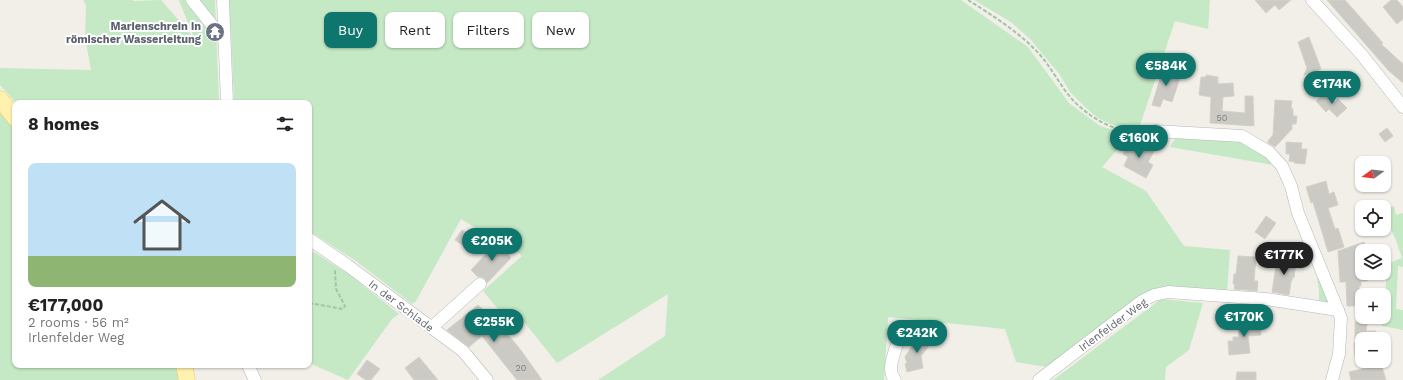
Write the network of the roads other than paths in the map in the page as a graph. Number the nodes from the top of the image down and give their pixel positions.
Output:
1 (192, 0) edge
2 (223, 0) edge
3 (1312, 0) edge
4 (224, 40) junction
5 (227, 100) edge
6 (1, 101) edge
7 (1403, 107) edge
8 (12, 114) edge
9 (1155, 131) road end
10 (312, 241) edge
11 (480, 284) dead end
12 (1338, 310) junction
13 (431, 328) junction
14 (896, 347) dead end
15 (185, 368) edge
16 (249, 368) edge
17 (187, 380) edge
18 (255, 380) edge
19 (487, 380) edge
20 (895, 380) edge
21 (1039, 380) edge
22 (1332, 380) edge

1 - 4 street
2 - 4 street
3 - 7 street
4 - 5 street
6 - 8 main road
9 - 12 street
10 - 13 street, In der Schlade
11 - 13 street
12 - 21 street, Irlenfelder Weg
12 - 22 street
13 - 19 street, In der Schlade
14 - 20 street
15 - 17 main road
16 - 18 street

